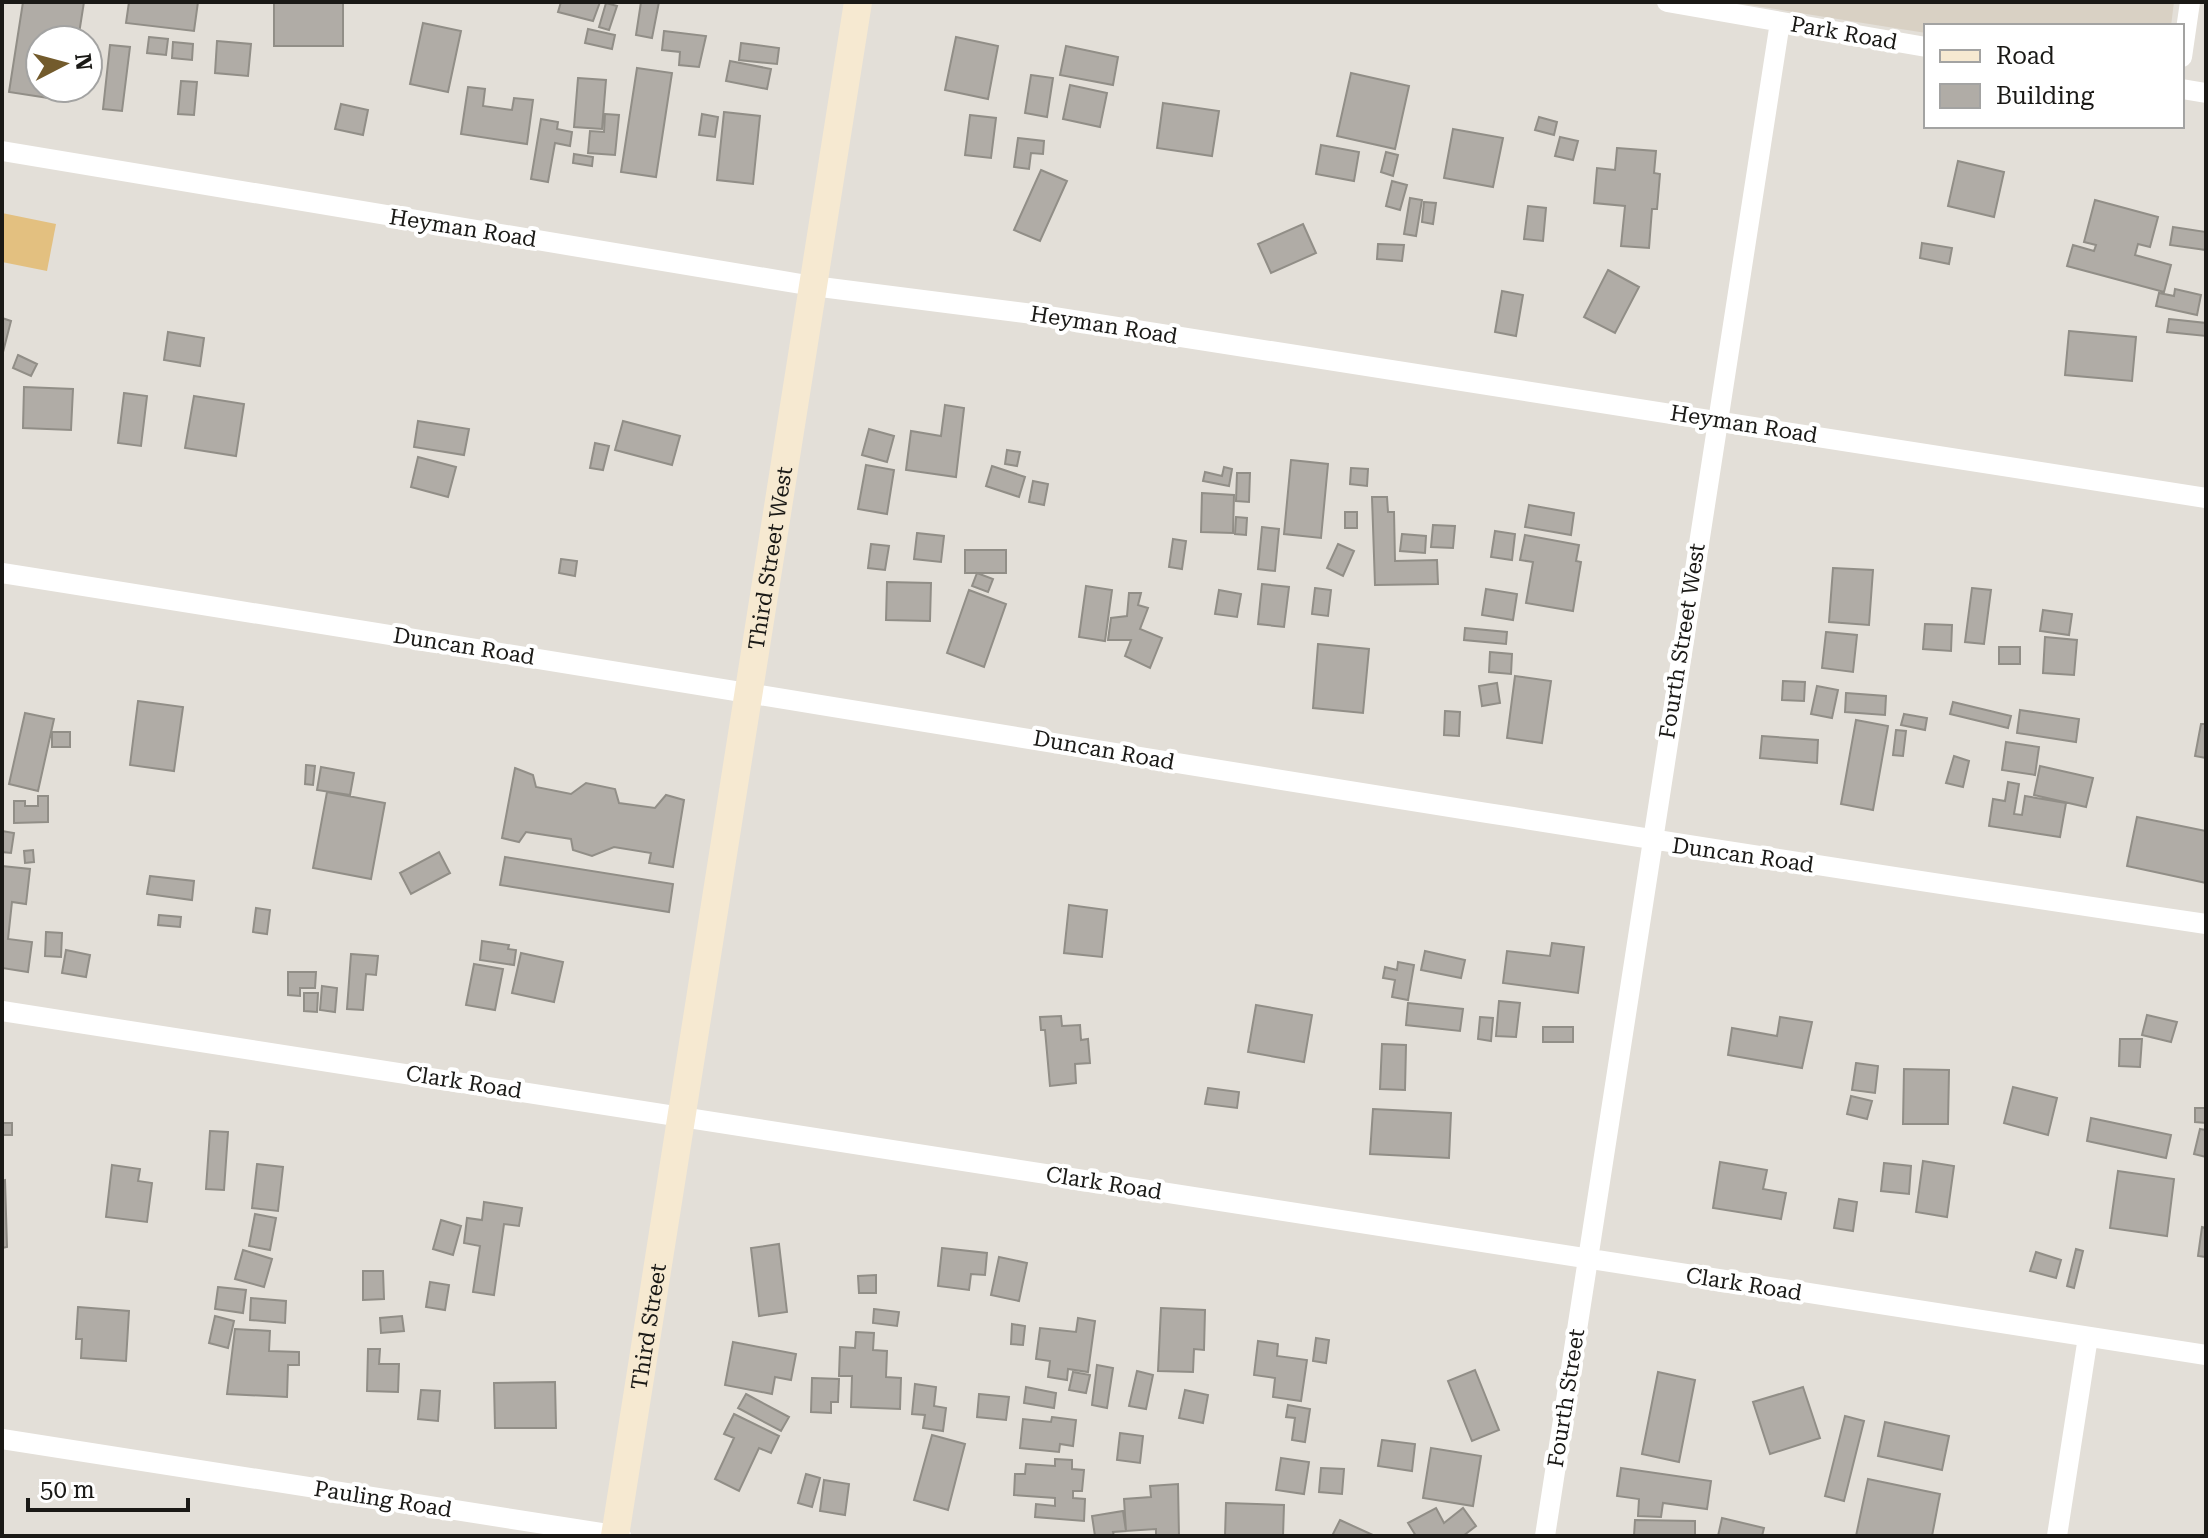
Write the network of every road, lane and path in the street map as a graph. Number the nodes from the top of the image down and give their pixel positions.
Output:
1 (858, 2) edge
2 (1667, 2) edge
3 (2190, 2) edge
4 (1780, 22) junction
5 (2184, 43) edge
6 (1924, 47) edge
7 (2184, 89) edge
8 (2206, 93) edge
9 (2, 151) edge
10 (813, 286) junction
11 (1717, 420) junction
12 (2206, 498) edge
13 (2, 573) edge
14 (746, 690) junction
15 (1651, 842) junction
16 (2206, 924) edge
17 (2, 1011) edge
18 (682, 1115) junction
19 (1586, 1260) junction
20 (2088, 1337) junction
21 (2206, 1355) edge
22 (2, 1439) edge
23 (615, 1536) edge
24 (621, 1536) edge
25 (1545, 1536) edge
26 (2057, 1536) edge

1 - 10 main road, Third Street West
2 - 4 street, Park Road
3 - 5 street
4 - 6 street, Park Road
4 - 11 street, Fourth Street West
7 - 8 street
9 - 10 street, Heyman Road
10 - 11 street, Heyman Road
10 - 14 main road, Third Street West
11 - 12 street, Heyman Road
11 - 15 street, Fourth Street West
13 - 14 street, Duncan Road
14 - 15 street, Duncan Road
14 - 18 main road, Third Street West
15 - 16 street, Duncan Road
15 - 19 street, Fourth Street West
17 - 18 street, Clark Road
18 - 19 street, Clark Road
18 - 23 main road, Third Street
19 - 20 street, Clark Road
19 - 25 street, Fourth Street
20 - 21 street, Clark Road
20 - 26 street
22 - 23 street, Pauling Road
23 - 24 street, Pauling Road

